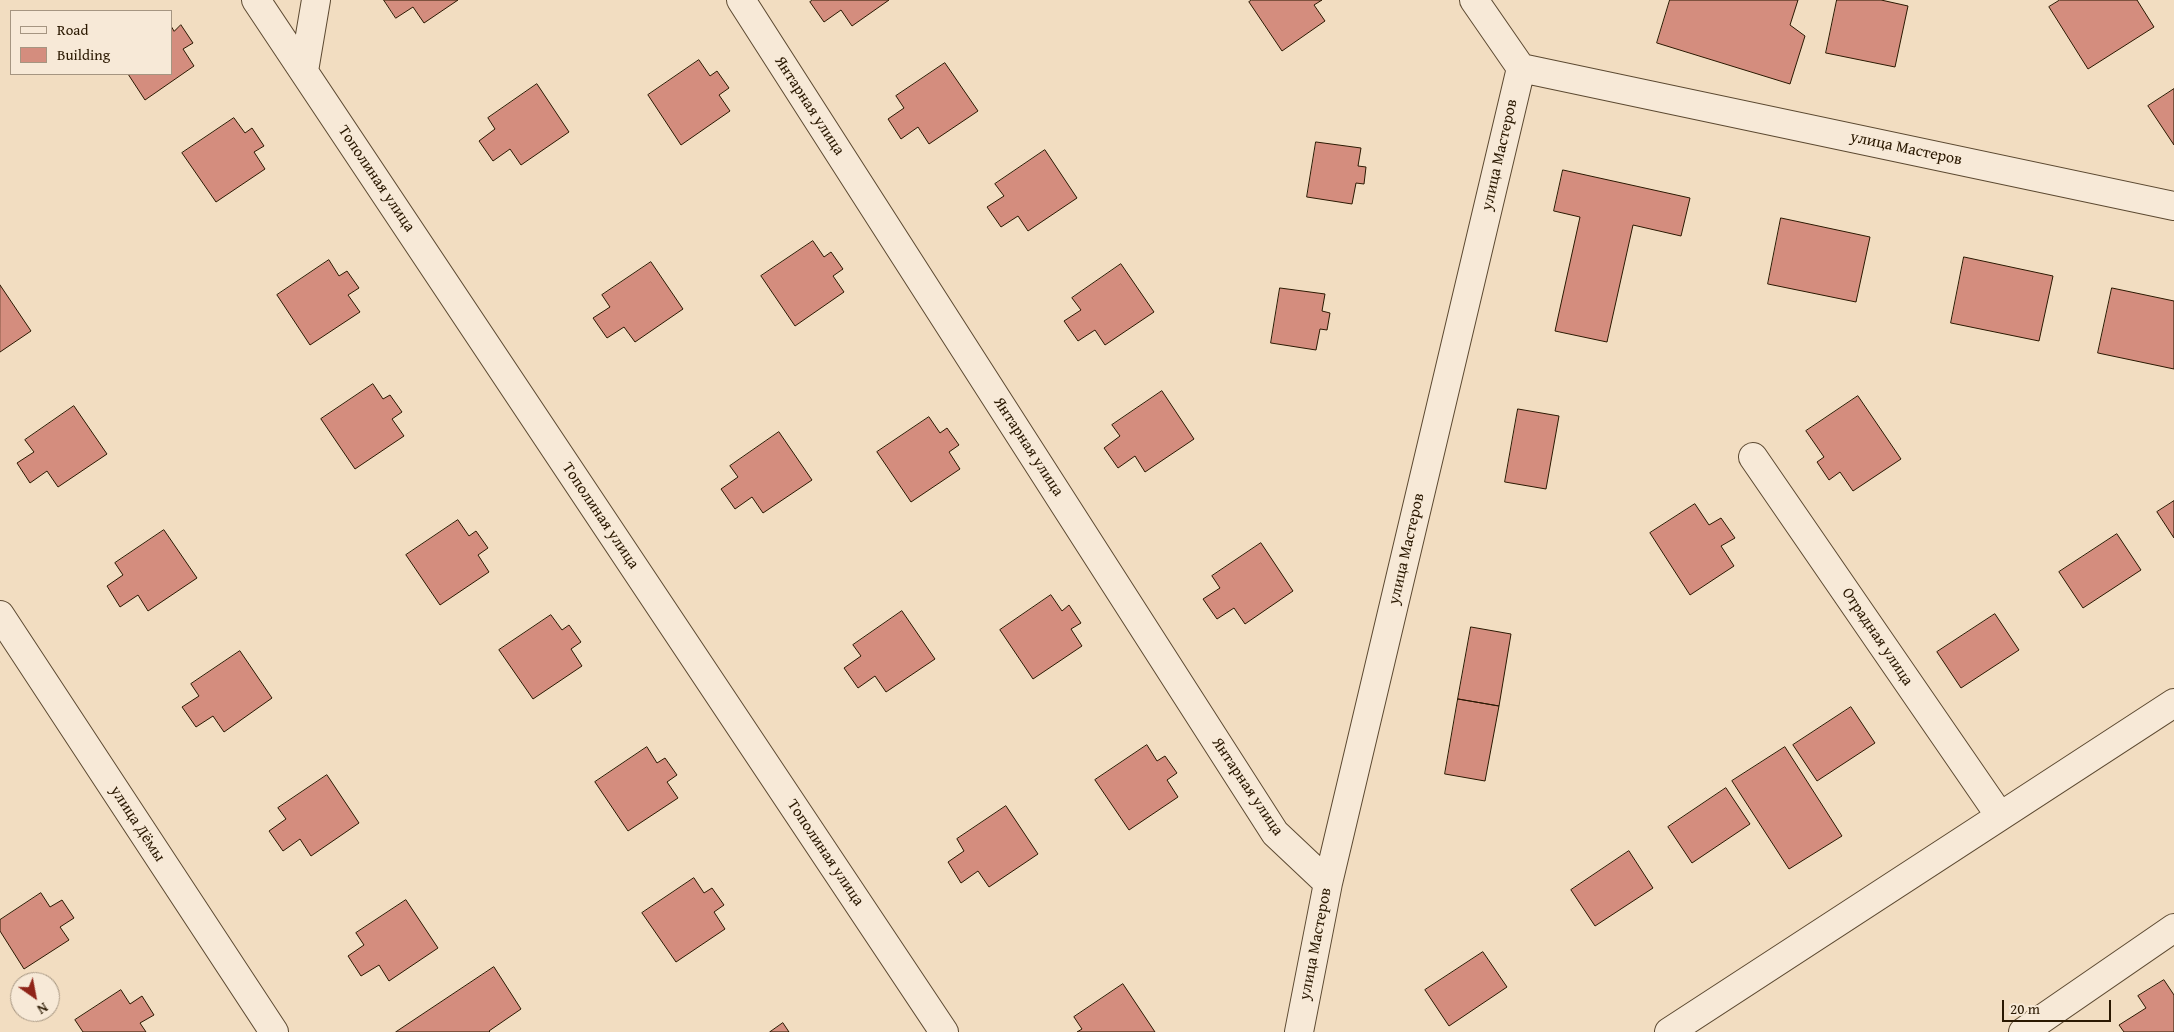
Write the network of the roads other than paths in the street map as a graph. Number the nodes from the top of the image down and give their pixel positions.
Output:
1 (256, 0) edge
2 (316, 0) edge
3 (741, 0) edge
4 (1474, 0) edge
5 (1521, 68) junction
6 (304, 71) junction
7 (2174, 206) edge
8 (1753, 457) dead end
9 (0, 615) edge
10 (2174, 703) edge
11 (2000, 816) junction
12 (1328, 883) junction
13 (2174, 928) edge
14 (274, 1032) edge
15 (944, 1032) edge
16 (1299, 1032) edge
17 (1669, 1032) edge
18 (2023, 1032) edge

1 - 6 street, Тополиная улица
2 - 6 street
3 - 12 street, Янтарная улица
4 - 5 street
5 - 7 street, улица Мастеров
5 - 12 street, улица Мастеров
6 - 15 street, Тополиная улица
8 - 11 street, Отрадная улица
9 - 14 street, улица Дёмы
10 - 11 street
11 - 17 street
12 - 16 street, улица Мастеров
13 - 18 street

